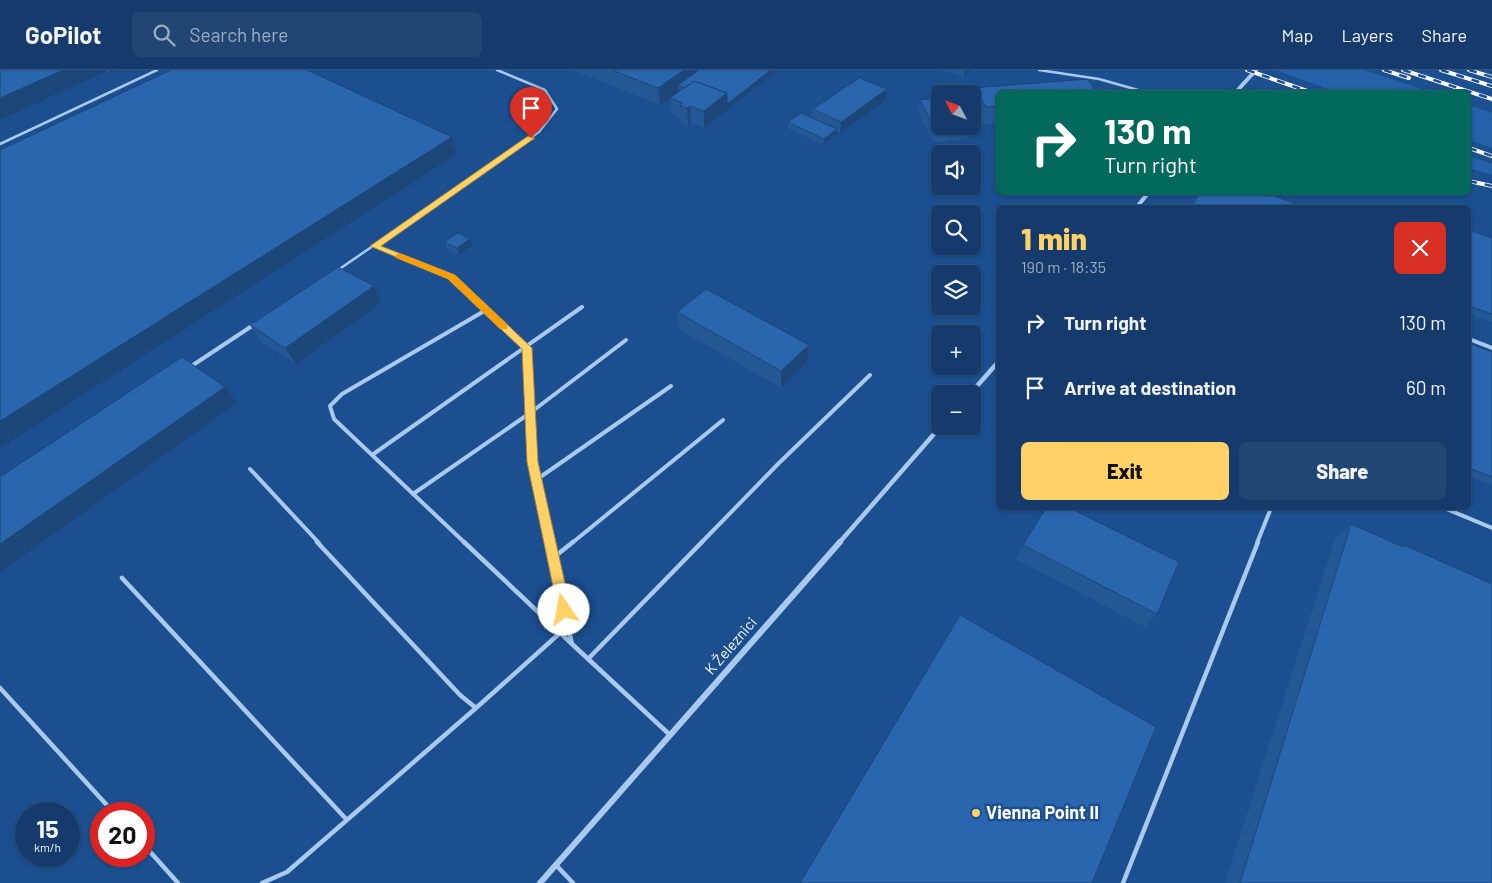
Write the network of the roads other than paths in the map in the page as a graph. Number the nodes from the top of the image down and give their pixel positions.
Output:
1 (158, 70) edge
2 (497, 70) edge
3 (1039, 70) edge
4 (1256, 70) edge
5 (1138, 90) edge
6 (1238, 90) edge
7 (0, 144) edge
8 (1147, 195) edge
9 (1138, 205) edge
10 (374, 246) junction
11 (332, 274) edge
12 (582, 307) dead end
13 (486, 310) junction
14 (258, 323) edge
15 (626, 340) dead end
16 (1471, 340) edge
17 (527, 348) junction
18 (1492, 348) edge
19 (996, 364) edge
20 (183, 372) edge
21 (870, 375) dead end
22 (978, 385) edge
23 (671, 386) dead end
24 (530, 413) junction
25 (723, 420) dead end
26 (933, 435) edge
27 (372, 455) junction
28 (250, 469) dead end
29 (536, 480) junction
30 (413, 494) junction
31 (1270, 510) edge
32 (1449, 510) edge
33 (1492, 528) edge
34 (553, 558) junction
35 (122, 578) dead end
36 (560, 633) junction
37 (572, 644) junction
38 (588, 659) junction
39 (0, 688) edge
40 (476, 708) junction
41 (670, 735) junction
42 (104, 802) edge
43 (347, 820) junction
44 (155, 857) edge
45 (556, 865) junction
46 (178, 883) edge
47 (262, 883) edge
48 (540, 883) edge
49 (573, 883) edge
50 (1123, 883) edge

1 - 7 lane
2 - 10 lane
3 - 5 lane
4 - 6 street
8 - 9 street
10 - 11 lane
10 - 13 lane
12 - 17 lane
13 - 17 lane
13 - 27 lane
14 - 20 lane
15 - 24 lane
16 - 18 lane
17 - 24 lane
17 - 27 lane
19 - 22 street
21 - 38 lane
23 - 29 lane
24 - 29 lane
24 - 30 lane
25 - 34 lane
26 - 41 street, K Železnici
27 - 30 lane
28 - 40 lane
29 - 34 lane
30 - 36 lane
31 - 50 lane
32 - 33 lane
34 - 37 lane
35 - 43 lane
36 - 37 lane
36 - 40 lane
37 - 38 lane
38 - 41 lane
39 - 42 lane
40 - 43 lane
41 - 45 street, K Železnici
43 - 47 lane
44 - 46 lane
45 - 48 street, K Železnici
45 - 49 lane

